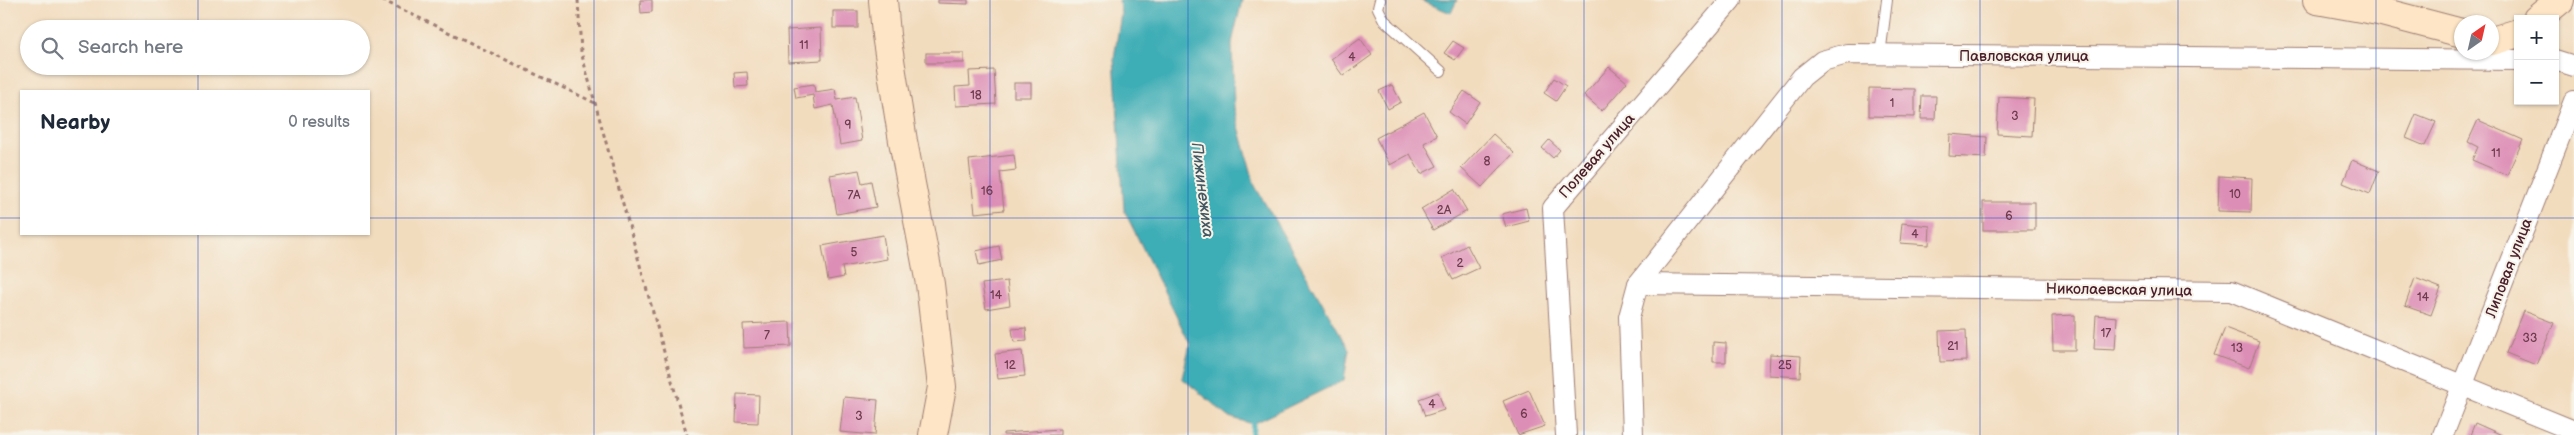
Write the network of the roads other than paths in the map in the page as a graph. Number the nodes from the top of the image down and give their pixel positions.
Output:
1 (883, 0) edge
2 (1380, 0) edge
3 (1730, 0) edge
4 (1887, 0) edge
5 (2316, 0) edge
6 (2560, 0) edge
7 (2543, 15) edge
8 (2454, 31) edge
9 (1880, 55) junction
10 (2514, 60) edge
11 (2559, 61) edge
12 (2574, 66) edge
13 (1441, 71) dead end
14 (2574, 101) edge
15 (1638, 284) junction
16 (2464, 385) junction
17 (2574, 431) edge
18 (933, 435) edge
19 (1566, 435) edge
20 (1633, 435) edge
21 (2443, 435) edge

1 - 18 street
2 - 13 lane
3 - 19 street, Полевая улица
4 - 9 lane
5 - 8 street
6 - 7 street
9 - 10 street, Павловская улица
9 - 15 street, Павловская улица
11 - 12 street
14 - 16 street, Липовая улица
15 - 16 street, Николаевская улица
15 - 20 street
16 - 17 street, Николаевская улица
16 - 21 street, Липовая улица

